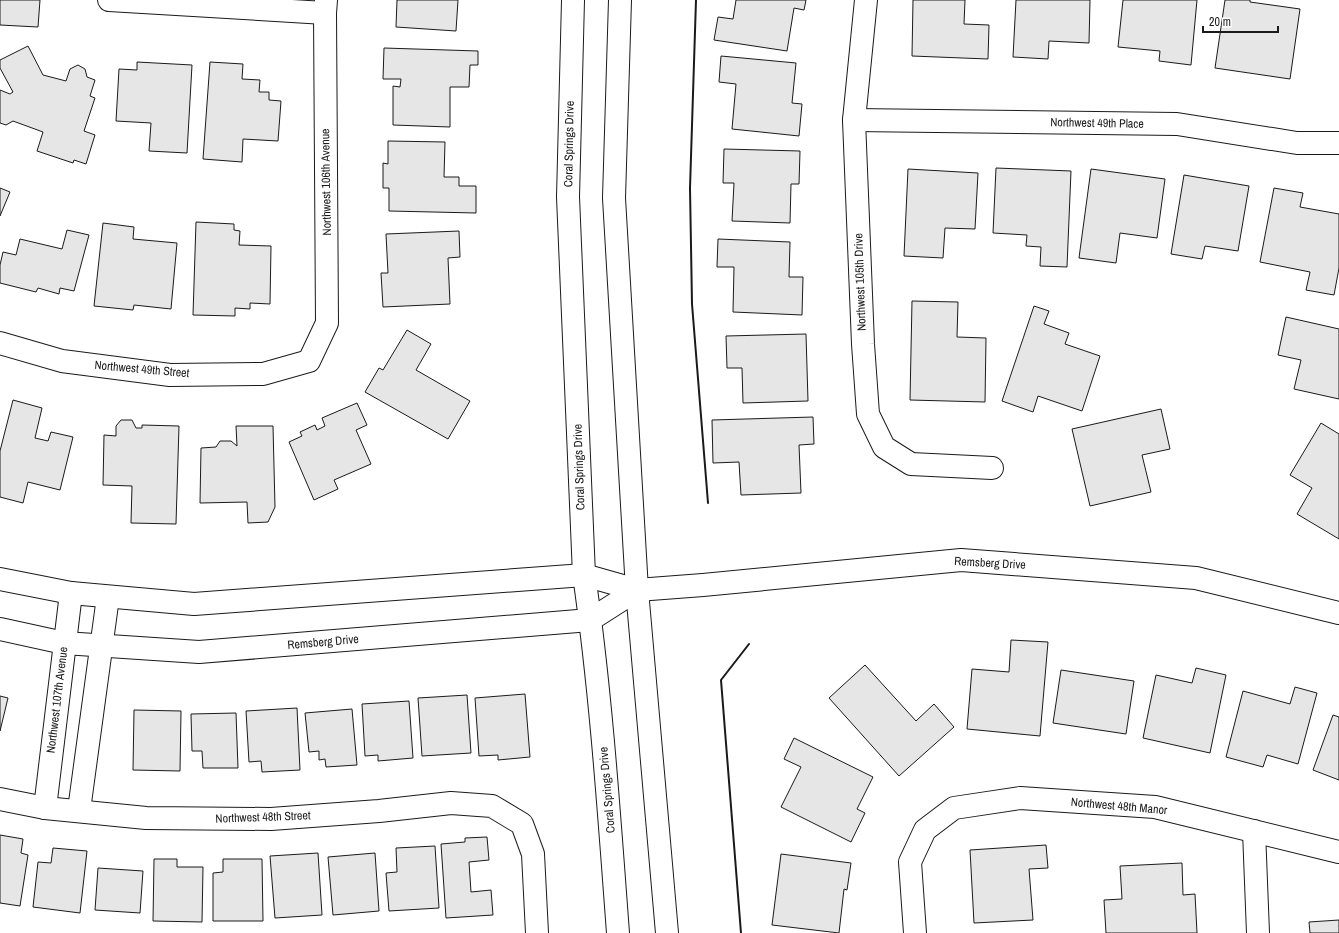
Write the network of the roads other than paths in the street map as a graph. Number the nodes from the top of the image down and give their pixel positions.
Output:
1 (109, 0) edge
2 (573, 0) edge
3 (620, 0) edge
4 (866, 0) edge
5 (325, 7) edge
6 (854, 120) junction
7 (1339, 143) edge
8 (0, 343) edge
9 (309, 361) joint
10 (992, 468) dead end
11 (584, 575) junction
12 (0, 579) edge
13 (637, 590) junction
14 (70, 593) junction
15 (108, 597) junction
16 (1339, 613) edge
17 (590, 620) junction
18 (0, 629) edge
19 (64, 643) junction
20 (101, 647) junction
21 (0, 799) edge
22 (44, 808) junction
23 (79, 810) junction
24 (1254, 830) junction
25 (1339, 852) edge
26 (537, 933) edge
27 (618, 933) edge
28 (667, 933) edge
29 (915, 933) edge
30 (1258, 933) edge

1 - 5 street
2 - 11 street, Coral Springs Drive
3 - 13 street
4 - 6 street, Northwest 105th Drive
5 - 9 street, Northwest 106th Avenue
6 - 7 street, Northwest 49th Place
6 - 10 street, Northwest 105th Drive
8 - 9 street, Northwest 49th Street
11 - 13 street, Remsberg Drive
11 - 15 street, Remsberg Drive
11 - 17 street, Coral Springs Drive
12 - 14 street, Remsberg Drive
13 - 16 street, Remsberg Drive
13 - 17 street, Remsberg Drive
13 - 28 street
14 - 15 street, Remsberg Drive
14 - 19 street, Northwest 107th Avenue
15 - 20 street
17 - 20 street, Remsberg Drive
17 - 27 street, Coral Springs Drive
18 - 19 street, Remsberg Drive
19 - 20 street, Remsberg Drive
19 - 22 street, Northwest 107th Avenue
20 - 23 street
21 - 22 street, Northwest 48th Street
22 - 23 street, Northwest 48th Street
23 - 26 street, Northwest 48th Street
24 - 25 street, Northwest 48th Manor
24 - 29 street, Northwest 48th Manor
24 - 30 street

